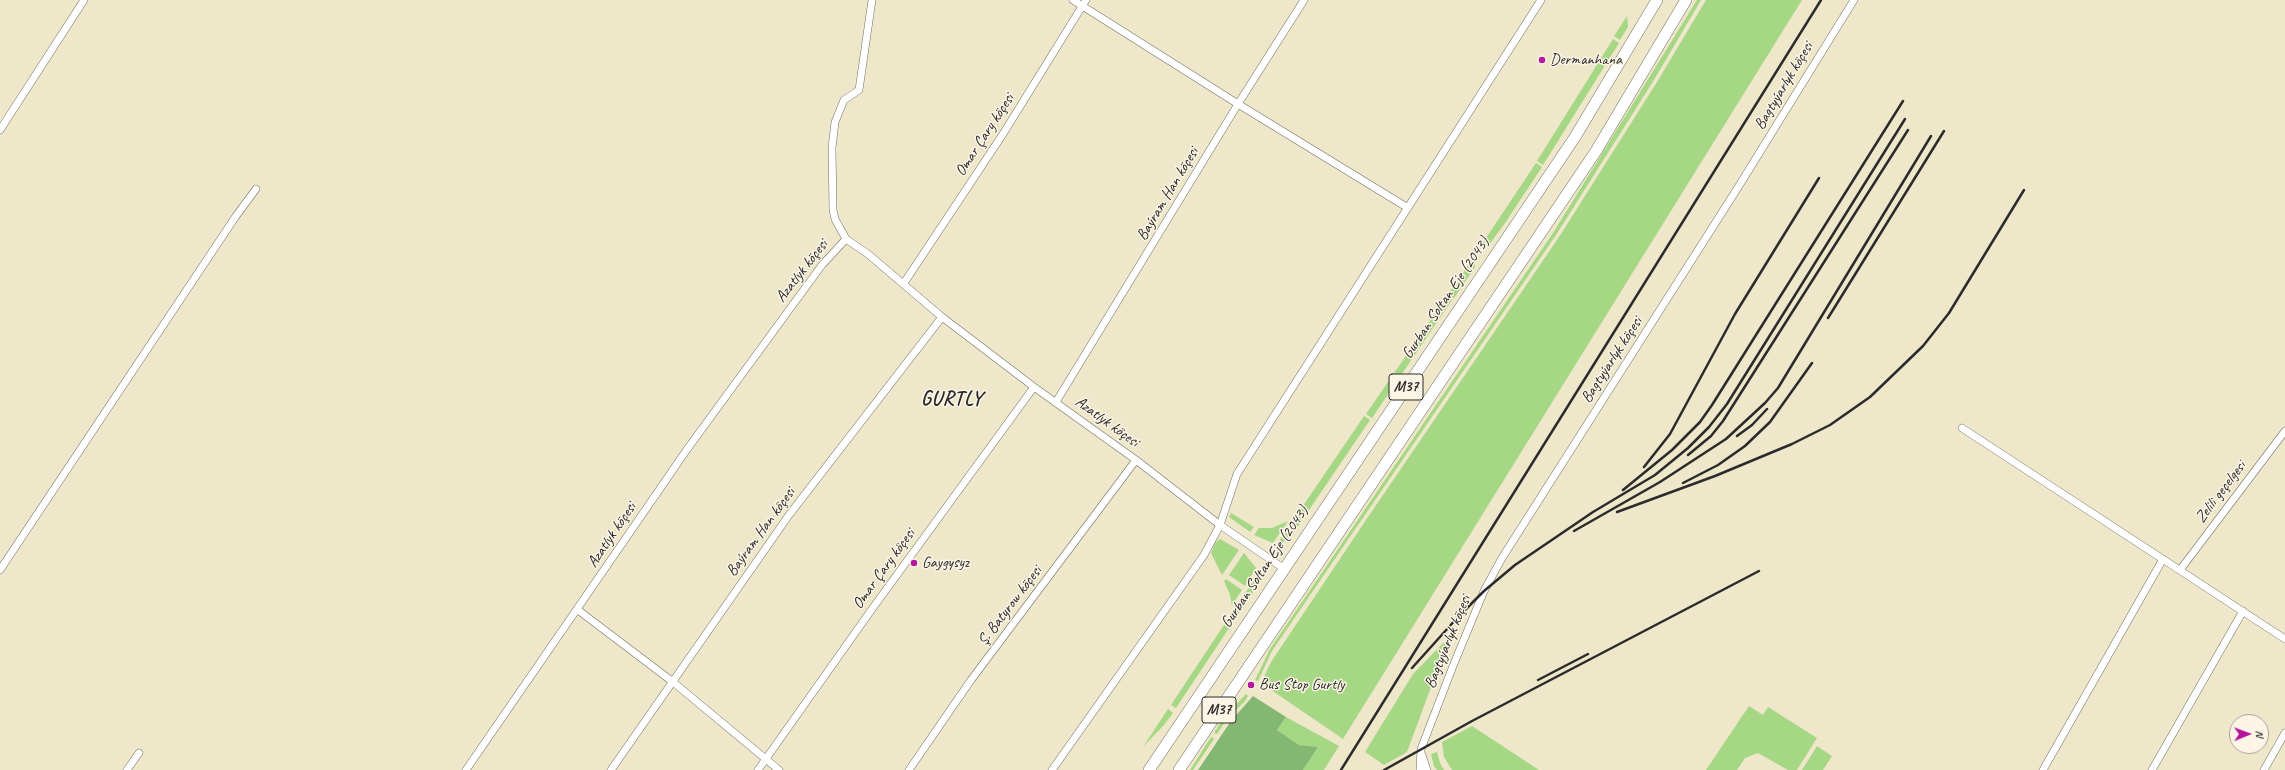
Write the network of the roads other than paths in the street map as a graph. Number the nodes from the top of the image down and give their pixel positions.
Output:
1 (84, 0) edge
2 (872, 0) edge
3 (1073, 0) edge
4 (1304, 0) edge
5 (1541, 0) edge
6 (1657, 0) edge
7 (1686, 0) edge
8 (1854, 0) edge
9 (1084, 3) edge
10 (1238, 104) junction
11 (0, 130) edge
12 (256, 189) dead end
13 (1408, 208) junction
14 (846, 239) junction
15 (904, 283) junction
16 (942, 317) junction
17 (1034, 387) junction
18 (1056, 402) junction
19 (1962, 428) dead end
20 (2285, 430) edge
21 (1136, 460) junction
22 (1220, 525) junction
23 (2162, 559) junction
24 (1283, 568) junction
25 (0, 570) edge
26 (2180, 570) junction
27 (578, 610) junction
28 (2243, 611) junction
29 (2285, 639) edge
30 (673, 682) junction
31 (2285, 733) edge
32 (1421, 749) junction
33 (138, 752) dead end
34 (766, 760) junction
35 (127, 770) edge
36 (466, 770) edge
37 (611, 770) edge
38 (758, 770) edge
39 (779, 770) edge
40 (908, 770) edge
41 (1052, 770) edge
42 (1149, 770) edge
43 (1179, 770) edge
44 (1420, 770) edge
45 (1427, 770) edge
46 (2043, 770) edge
47 (2152, 770) edge
48 (2264, 770) edge

1 - 11 street
2 - 14 street
3 - 9 street
4 - 10 street, Baýram Han köçesi
5 - 13 street
6 - 24 highway, Gurban Soltan Eje (2043) / M37
7 - 43 highway, M37
8 - 32 street, Bagtyýarlyk köçesi
9 - 10 street
9 - 15 street, Omar Çary köçesi
10 - 13 street
10 - 18 street, Baýram Han köçesi
12 - 25 street
13 - 22 street
14 - 15 street, Azatlyk köçesi
14 - 27 street, Azatlyk köçesi
15 - 16 street, Azatlyk köçesi
16 - 17 street, Azatlyk köçesi
16 - 30 street, Baýram Han köçesi
17 - 18 street, Azatlyk köçesi
17 - 34 street, Omar Çary köçesi
18 - 21 street, Azatlyk köçesi
19 - 23 street
20 - 26 street, Zelili geçelgesi
21 - 22 street, Azatlyk köçesi
21 - 40 street, Ş. Batyrow köçesi
22 - 24 street, Azatlyk köçesi
22 - 41 street
23 - 26 street
23 - 46 street
24 - 42 highway, Gurban Soltan Eje (2043) / M37
26 - 28 street
27 - 30 street
27 - 36 street, Azatlyk köçesi
28 - 29 street
28 - 47 street
30 - 34 street
30 - 37 street, Baýram Han köçesi
31 - 48 street
32 - 44 street, Bagtyýarlyk köçesi
32 - 45 street
33 - 35 street
34 - 38 street, Omar Çary köçesi
34 - 39 street

